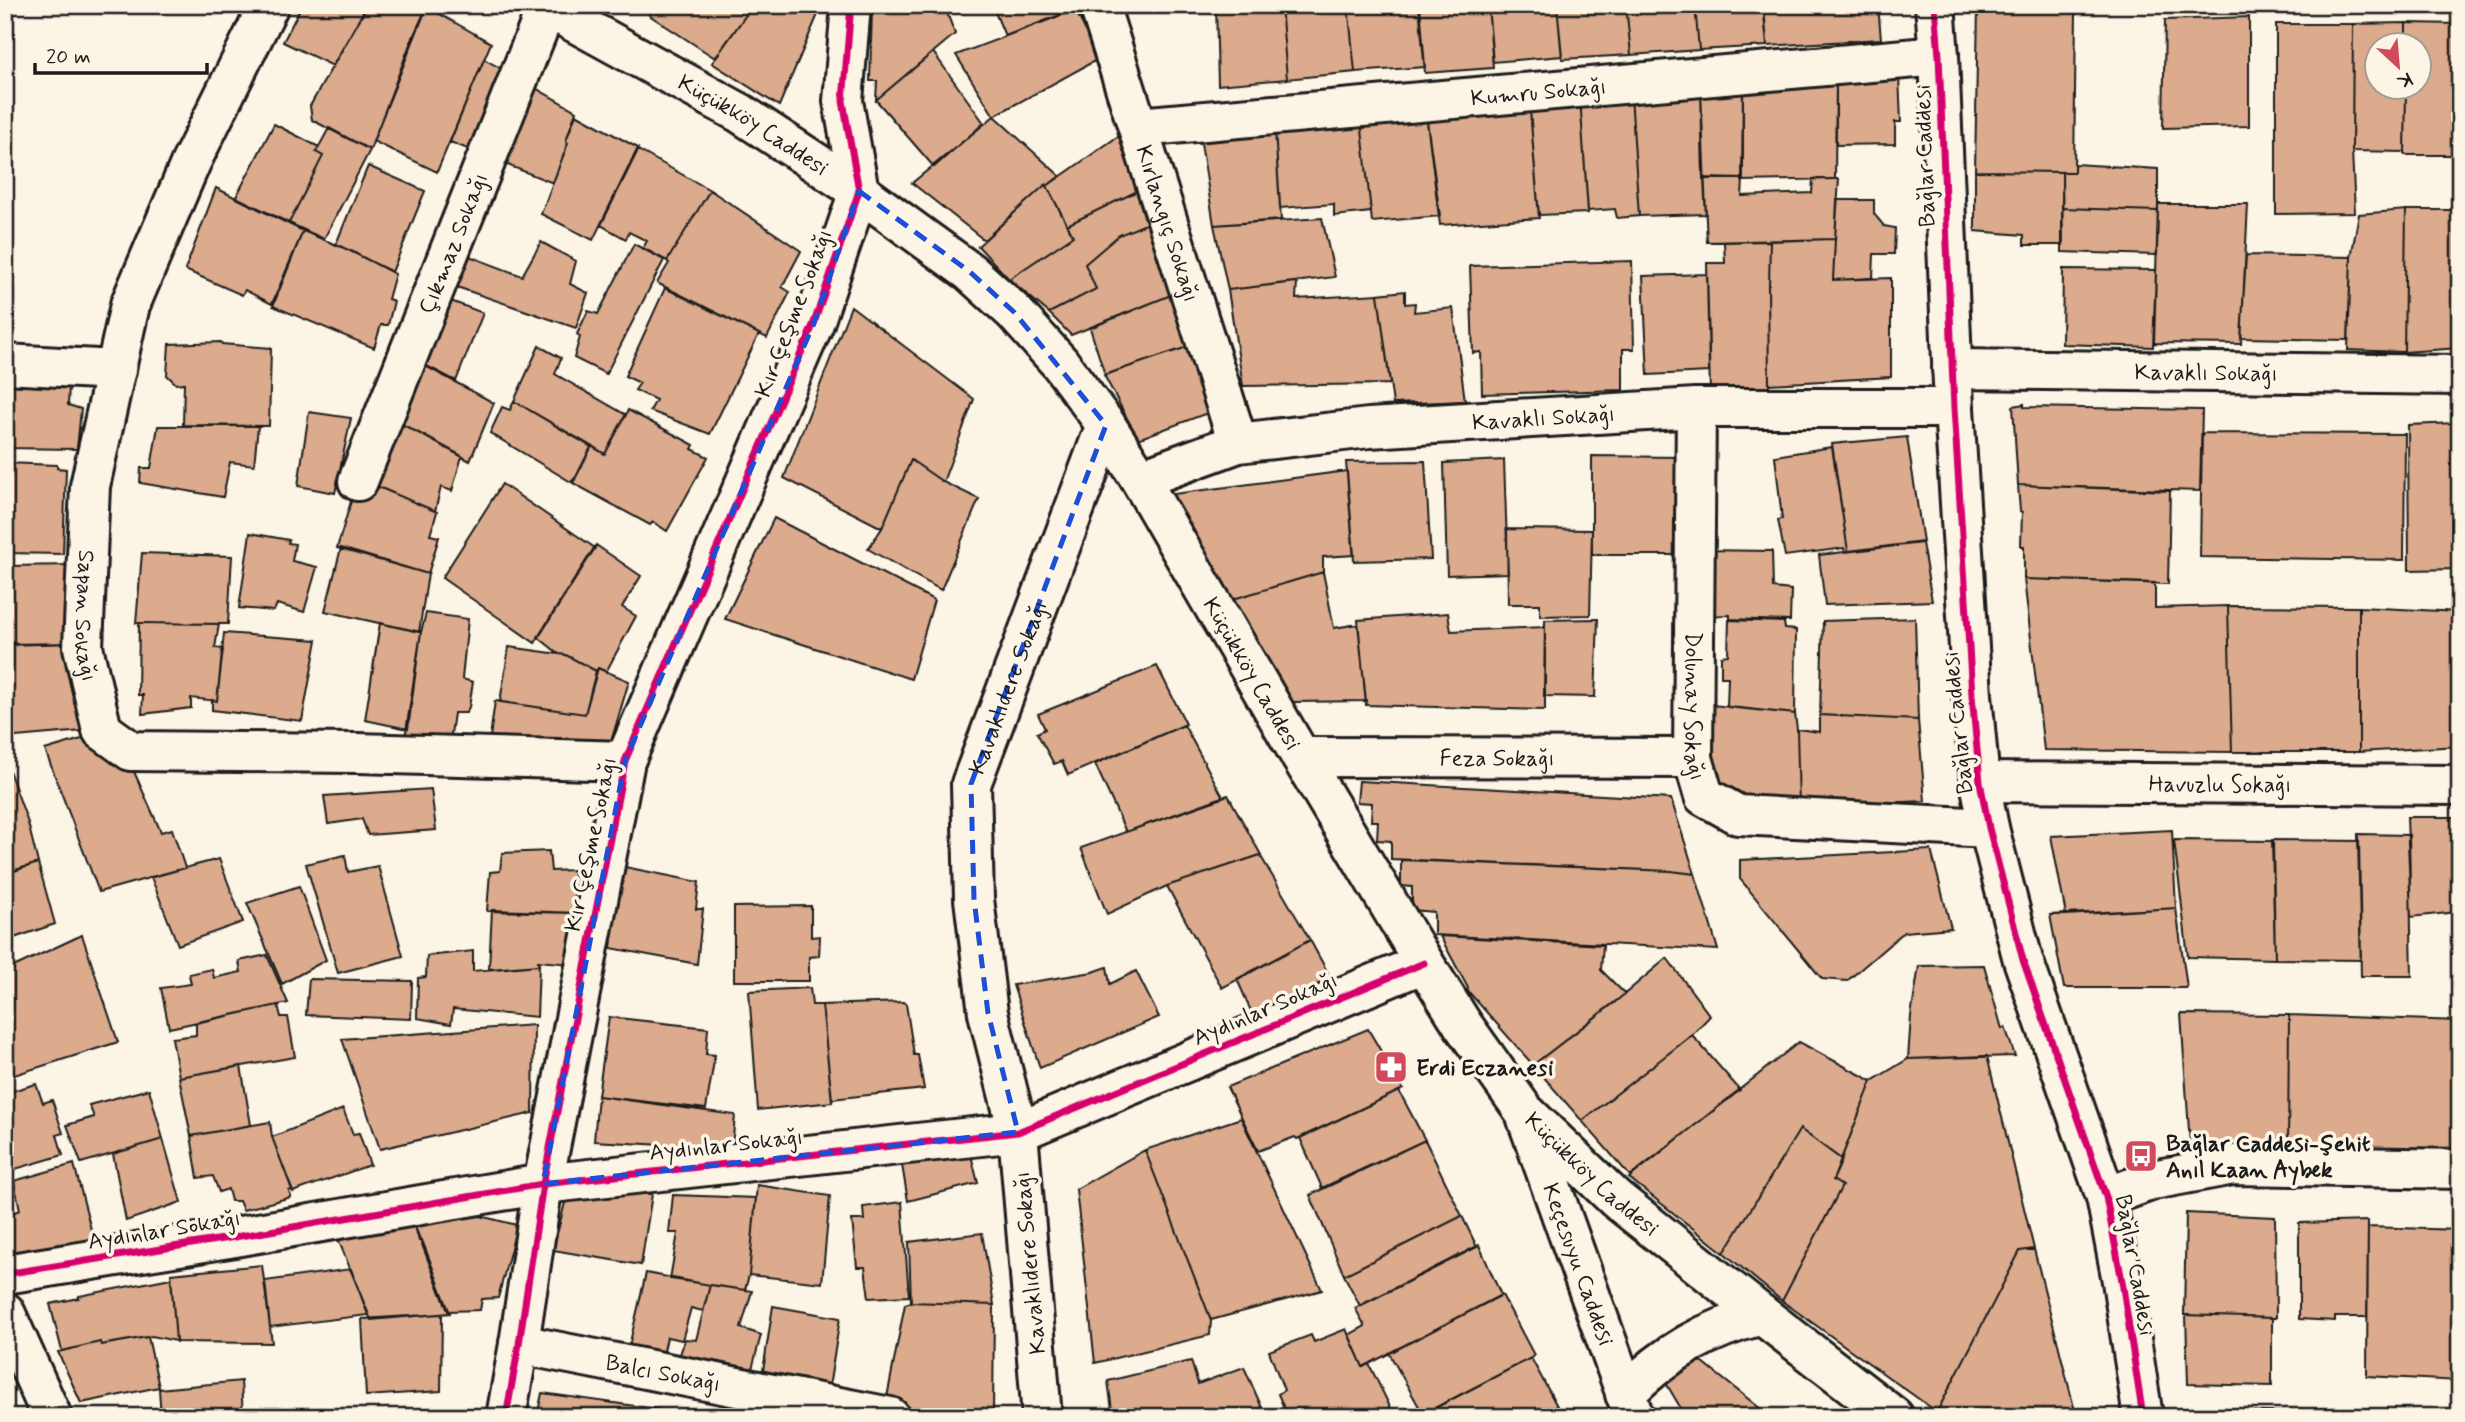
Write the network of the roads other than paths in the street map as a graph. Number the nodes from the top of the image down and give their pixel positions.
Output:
1 (270, 5) edge
2 (851, 5) edge
3 (1098, 5) edge
4 (1935, 5) edge
5 (545, 6) edge
6 (1939, 56) junction
7 (1138, 127) junction
8 (859, 191) junction
9 (5, 364) edge
10 (1952, 369) junction
11 (116, 370) junction
12 (2460, 375) edge
13 (1696, 408) junction
14 (1954, 408) junction
15 (1106, 425) junction
16 (1238, 443) junction
17 (1140, 479) junction
18 (358, 481) dead end
19 (1301, 757) junction
20 (1693, 758) junction
21 (625, 761) junction
22 (1980, 782) junction
23 (2460, 785) edge
24 (1989, 828) junction
25 (1424, 963) junction
26 (1524, 1111) junction
27 (1018, 1132) junction
28 (2460, 1169) edge
29 (543, 1184) junction
30 (2106, 1197) junction
31 (5, 1274) edge
32 (5, 1312) edge
33 (1762, 1315) junction
34 (519, 1344) junction
35 (1630, 1406) edge
36 (2136, 1410) edge
37 (52, 1417) edge
38 (506, 1417) edge
39 (890, 1417) edge
40 (1042, 1417) edge
41 (1895, 1417) edge

1 - 11 street, Sapan Sokağı
2 - 8 street
3 - 7 street, Kırlangıç Sokağı
4 - 6 street, Bağlar Caddesi
5 - 8 street, Küçükköy Caddesi
5 - 18 street, Çıkmaz Sokağı
6 - 7 street, Kumru Sokağı
6 - 10 street, Bağlar Caddesi
7 - 16 street, Kırlangıç Sokağı
8 - 15 street, Küçükköy Caddesi
8 - 21 street, Kır Çeşme Sokağı
9 - 11 street
10 - 12 street, Kavaklı Sokağı
10 - 14 street, Bağlar Caddesi
11 - 21 street, Sapan Sokağı
13 - 14 street, Kavaklı Sokağı
13 - 16 street, Kavaklı Sokağı
13 - 20 street, Dolunay Sokağı
14 - 22 street, Bağlar Caddesi
15 - 17 street, Küçükköy Caddesi
15 - 27 street, Kavaklıdere Sokağı
16 - 17 street, Kavaklı Sokağı
17 - 19 street, Küçükköy Caddesi
19 - 20 street, Feza Sokağı
19 - 25 street, Küçükköy Caddesi
20 - 24 street, Dolunay Sokağı
21 - 29 street, Kır Çeşme Sokağı
22 - 23 street, Havuzlu Sokağı
22 - 24 street, Bağlar Caddesi
24 - 30 street, Bağlar Caddesi
25 - 26 street, Küçükköy Caddesi
25 - 27 street, Aydınlar Sokağı
26 - 33 street, Küçükköy Caddesi
26 - 35 street, Keçesuyu Caddesi
27 - 29 street, Aydınlar Sokağı
27 - 40 street, Kavaklıdere Sokağı
28 - 30 street
29 - 31 street, Aydınlar Sokağı
29 - 34 street, Kır Çeşme Sokağı
30 - 36 street, Bağlar Caddesi
32 - 37 street
33 - 35 street
33 - 41 street, Küçükköy Caddesi
34 - 38 street, Kır Çeşme Sokağı
34 - 39 street, Balcı Sokağı

